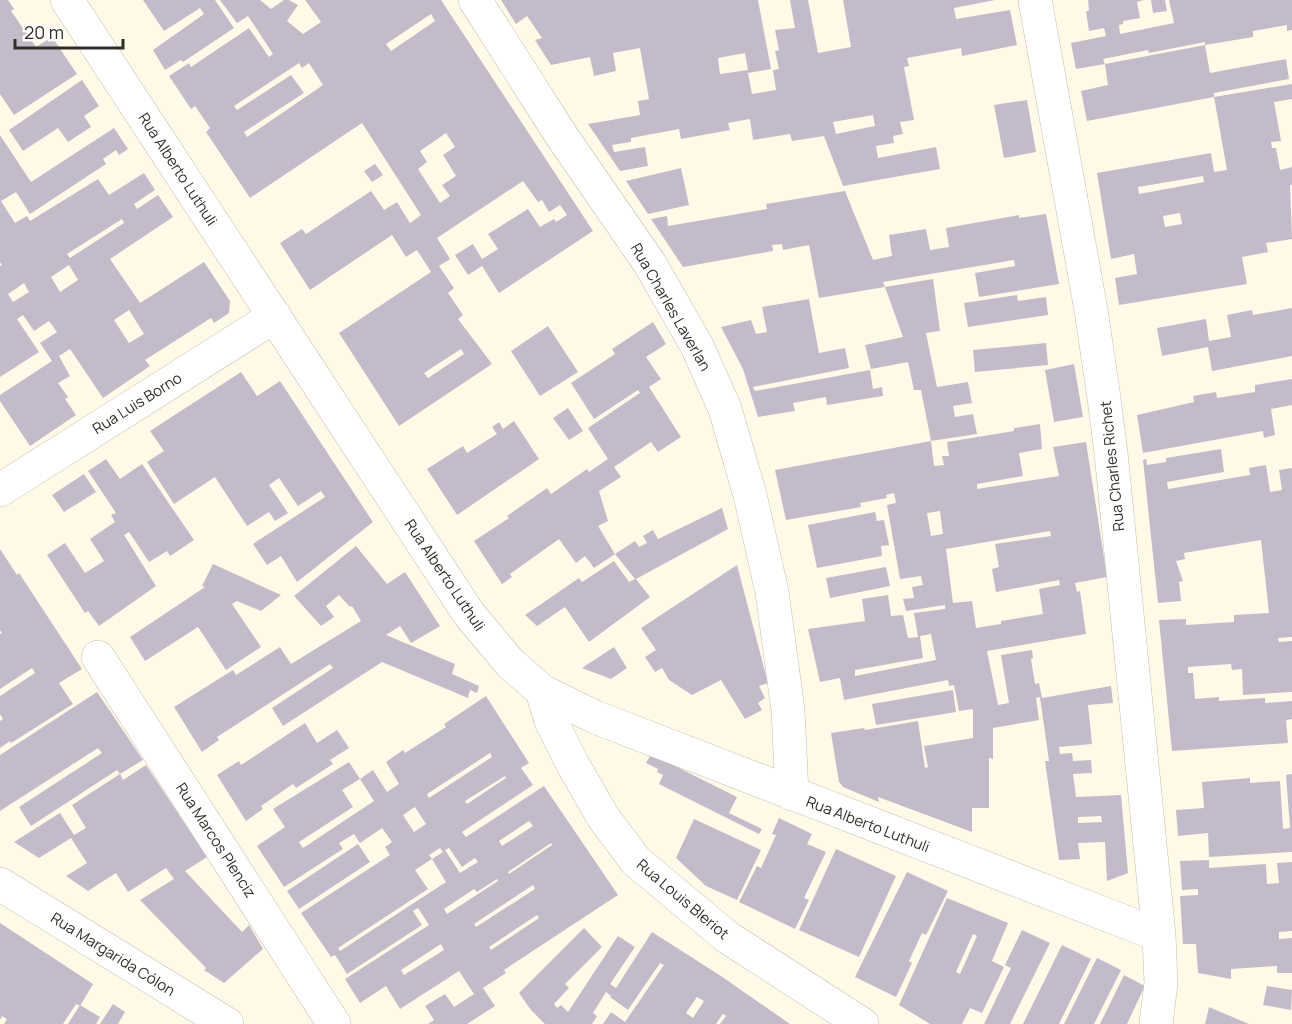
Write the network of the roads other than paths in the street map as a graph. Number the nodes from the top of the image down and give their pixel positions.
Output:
1 (67, 0) edge
2 (474, 0) edge
3 (1035, 0) edge
4 (275, 316) junction
5 (0, 490) edge
6 (98, 657) dead end
7 (542, 691) junction
8 (792, 794) junction
9 (0, 884) edge
10 (1159, 935) junction
11 (227, 1024) edge
12 (334, 1024) edge
13 (862, 1024) edge
14 (1156, 1024) edge

1 - 4 street, Rua Alberto Luthuli
2 - 8 street, Rua Charles Laverlan
3 - 10 street, Rua Charles Richet
4 - 5 street, Rua Luis Borno
4 - 7 street, Rua Alberto Luthuli
6 - 12 street, Rua Marcos Plenciz
7 - 8 street, Rua Alberto Luthuli
7 - 13 street, Rua Louis Bleriot
8 - 10 street, Rua Alberto Luthuli
9 - 11 street, Rua Margarida Cólon
10 - 14 street

